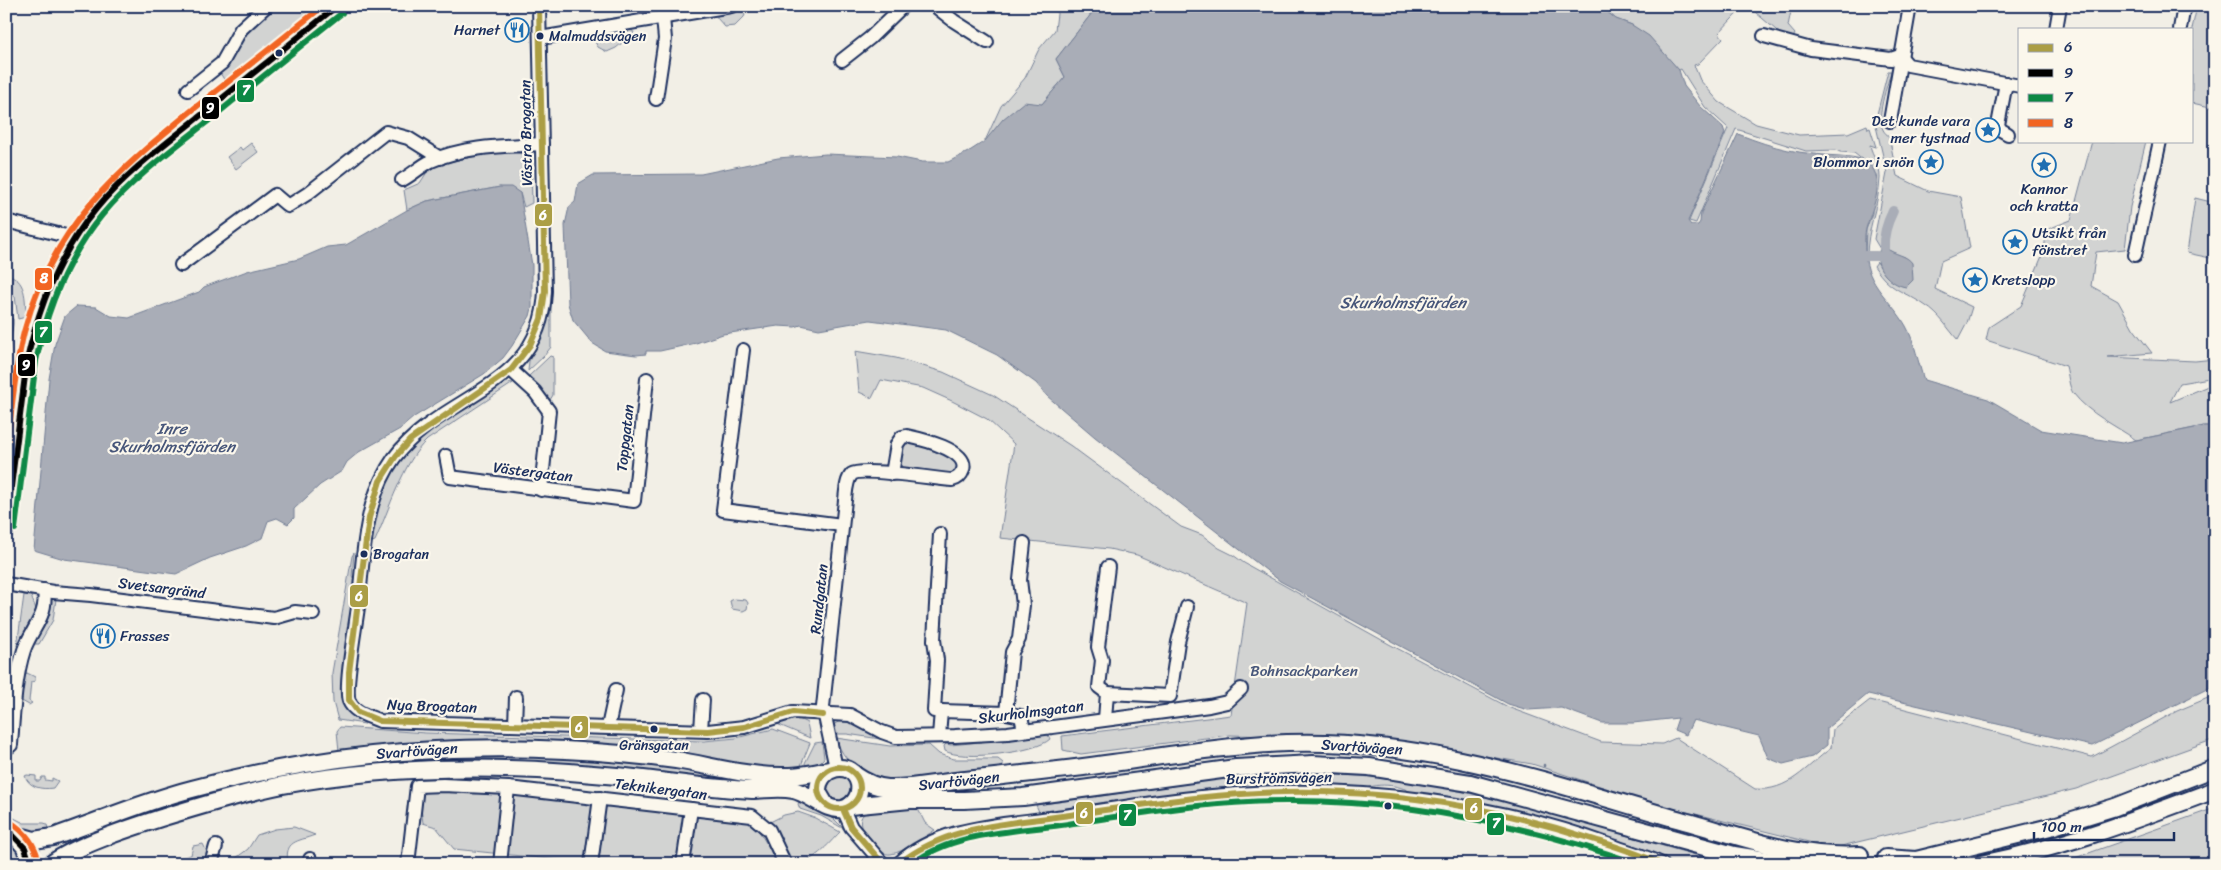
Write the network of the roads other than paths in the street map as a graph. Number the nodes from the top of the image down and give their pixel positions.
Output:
1 (266, 6) edge
2 (337, 6) edge
3 (539, 6) edge
4 (731, 6) edge
5 (903, 6) edge
6 (935, 6) edge
7 (1910, 6) edge
8 (2060, 6) edge
9 (2184, 6) edge
10 (663, 18) junction
11 (2056, 28) edge
12 (2180, 28) edge
13 (1764, 36) dead end
14 (540, 38) junction
15 (987, 42) dead end
16 (1900, 56) junction
17 (842, 60) dead end
18 (2006, 84) junction
19 (2018, 86) edge
20 (188, 90) dead end
21 (656, 99) dead end
22 (1890, 121) dead end
23 (2008, 134) dead end
24 (2160, 142) edge
25 (542, 144) junction
26 (440, 158) junction
27 (402, 180) dead end
28 (6, 221) edge
29 (74, 240) junction
30 (2135, 254) dead end
31 (181, 265) dead end
32 (742, 350) dead end
33 (511, 370) junction
34 (647, 379) dead end
35 (446, 456) dead end
36 (892, 474) junction
37 (541, 490) junction
38 (634, 501) joint
39 (842, 525) junction
40 (6, 528) edge
41 (940, 534) dead end
42 (1024, 543) dead end
43 (1108, 567) dead end
44 (6, 584) edge
45 (44, 590) junction
46 (1188, 607) dead end
47 (313, 614) dead end
48 (616, 690) dead end
49 (1241, 690) dead end
50 (1107, 693) junction
51 (1158, 695) junction
52 (516, 697) dead end
53 (703, 700) dead end
54 (941, 710) junction
55 (1158, 712) junction
56 (1006, 713) junction
57 (823, 715) junction
58 (1105, 719) junction
59 (515, 725) junction
60 (608, 727) junction
61 (701, 730) junction
62 (1024, 730) junction
63 (939, 736) junction
64 (6, 749) edge
65 (2215, 768) edge
66 (832, 769) junction
67 (855, 775) junction
68 (508, 788) junction
69 (2215, 790) edge
70 (600, 798) junction
71 (825, 804) junction
72 (846, 807) junction
73 (691, 809) junction
74 (10, 831) edge
75 (216, 846) dead end
76 (1803, 859) edge
77 (1856, 859) edge
78 (1888, 861) edge
79 (30, 864) edge
80 (50, 864) edge
81 (211, 864) edge
82 (408, 864) edge
83 (500, 864) edge
84 (591, 864) edge
85 (683, 864) edge
86 (785, 864) edge
87 (883, 864) edge
88 (898, 864) edge
89 (1662, 864) edge
90 (1981, 864) edge

1 - 20 street
2 - 29 main road
3 - 14 street, Västra Brogatan
4 - 10 street
5 - 17 street
6 - 15 street
7 - 16 street
8 - 11 street
9 - 12 street
10 - 14 street
10 - 21 street
13 - 16 street
14 - 25 street, Västra Brogatan
16 - 18 street
16 - 22 street
18 - 19 street
18 - 23 street
24 - 30 street
25 - 26 street
25 - 33 street, Västra Brogatan
26 - 27 street
26 - 31 street
28 - 29 street
29 - 40 main road
32 - 39 street
33 - 37 street
33 - 59 street, Nya Brogatan
34 - 38 street, Toppgatan
35 - 37 street, Västergatan
36 - 36 street, Rundgatan
36 - 39 street, Rundgatan
37 - 38 street, Västergatan
39 - 57 street, Rundgatan
41 - 54 street
42 - 56 street
43 - 50 street
44 - 45 street, Svetsargränd
45 - 47 street, Svetsargränd
45 - 64 street
46 - 51 street
48 - 60 street
49 - 55 street, Skurholmsgatan
50 - 51 street
50 - 58 street
51 - 55 street
52 - 59 street
53 - 61 street
54 - 56 street
54 - 63 street
55 - 58 street, Skurholmsgatan
56 - 62 street
57 - 61 street, Nya Brogatan
57 - 63 street, Skurholmsgatan
57 - 66 street, Rundgatan
58 - 62 street, Skurholmsgatan
59 - 60 street, Nya Brogatan
60 - 61 street, Nya Brogatan
62 - 63 street, Skurholmsgatan
65 - 78 main road
66 - 67 main road
66 - 71 main road
66 - 74 main road, Svartövägen
67 - 72 main road
67 - 76 main road, Svartövägen
68 - 70 street, Teknikergatan
68 - 82 street, Teknikergatan
68 - 83 street
69 - 90 main road
70 - 73 street, Teknikergatan
70 - 84 street
71 - 72 main road
71 - 80 main road, Svartövägen
72 - 76 main road, Svartövägen
72 - 87 street
73 - 85 street
73 - 86 street, Teknikergatan
74 - 79 main road
75 - 81 street
76 - 77 main road, Svartövägen
77 - 78 main road, Svartövägen
88 - 89 street, Burströmsvägen

